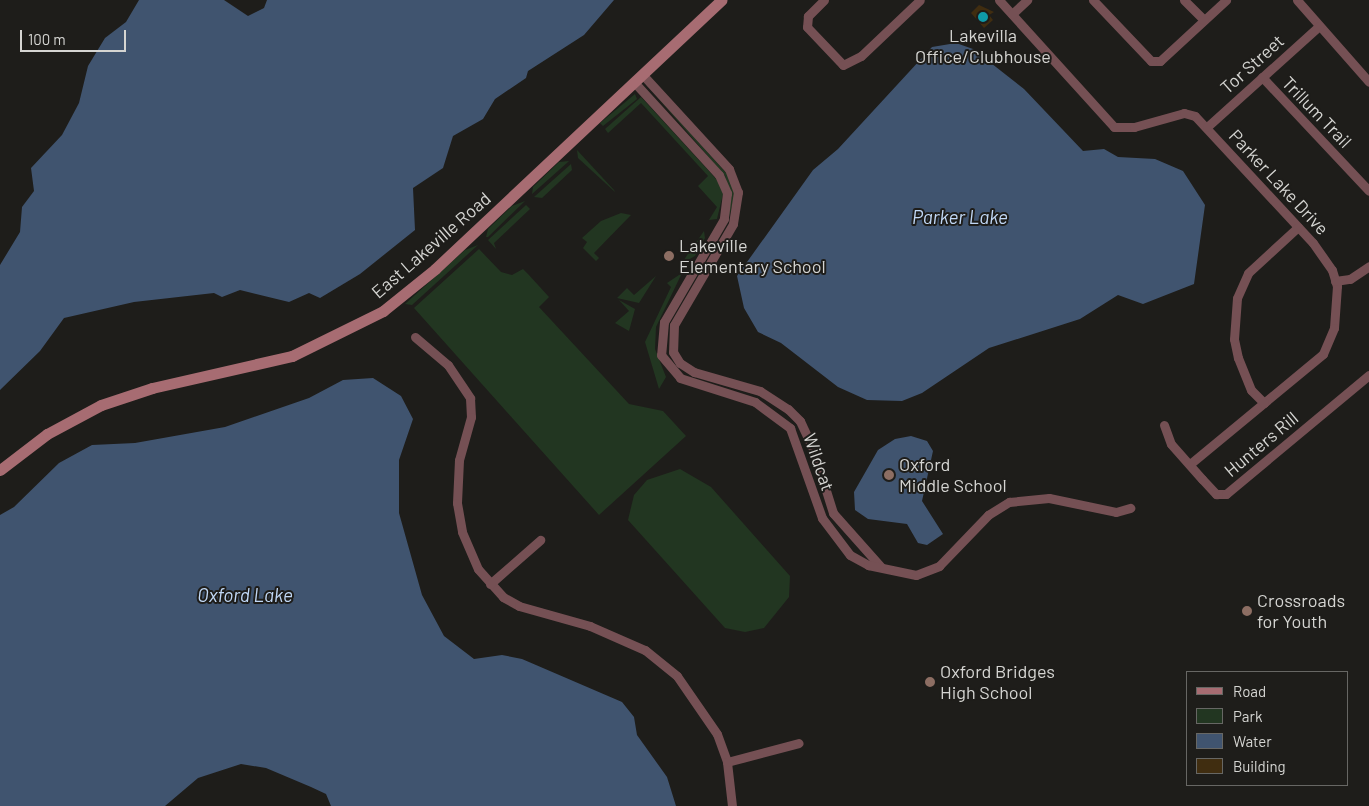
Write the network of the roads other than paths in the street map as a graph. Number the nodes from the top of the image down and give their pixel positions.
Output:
1 (721, 0) edge
2 (824, 0) edge
3 (920, 0) edge
4 (999, 0) edge
5 (1027, 0) edge
6 (1093, 0) edge
7 (1184, 0) edge
8 (1226, 0) edge
9 (1297, 0) edge
10 (1012, 14) junction
11 (1204, 20) junction
12 (1319, 26) junction
13 (1262, 77) junction
14 (638, 78) junction
15 (1369, 82) edge
16 (1207, 127) junction
17 (1369, 191) edge
18 (1298, 227) junction
19 (718, 231) junction
20 (727, 235) junction
21 (1369, 266) edge
22 (1335, 281) junction
23 (415, 337) dead end
24 (686, 367) junction
25 (1369, 375) edge
26 (680, 378) junction
27 (1264, 403) junction
28 (1164, 425) dead end
29 (1190, 464) junction
30 (0, 470) edge
31 (1130, 508) dead end
32 (540, 540) dead end
33 (881, 566) junction
34 (490, 584) junction
35 (799, 743) dead end
36 (727, 762) junction
37 (732, 806) edge

1 - 14 main road, East Lakeville Road
2 - 3 street
4 - 10 street, Parker Lake Drive
5 - 10 street
6 - 11 street
7 - 11 street
8 - 11 street
9 - 12 street
10 - 16 street, Parker Lake Drive
12 - 13 street, Tor Street
12 - 15 street
13 - 16 street, Tor Street
13 - 17 street, Trillum Trail
14 - 19 street
14 - 20 street
14 - 30 main road, East Lakeville Road
16 - 18 street, Parker Lake Drive
18 - 22 street, Parker Lake Drive
18 - 27 street
19 - 20 street
19 - 26 street
20 - 24 street
21 - 22 street
22 - 27 street, Parker Lake Drive
23 - 34 street
24 - 26 street
24 - 33 street, Wildcat
25 - 29 street, Hunters Rill
26 - 33 street, Wildcat
27 - 29 street, Parker Lake Drive
28 - 29 street, Hunters Rill
31 - 33 street, Wildcat
32 - 34 street
34 - 36 street
35 - 36 street
36 - 37 street

